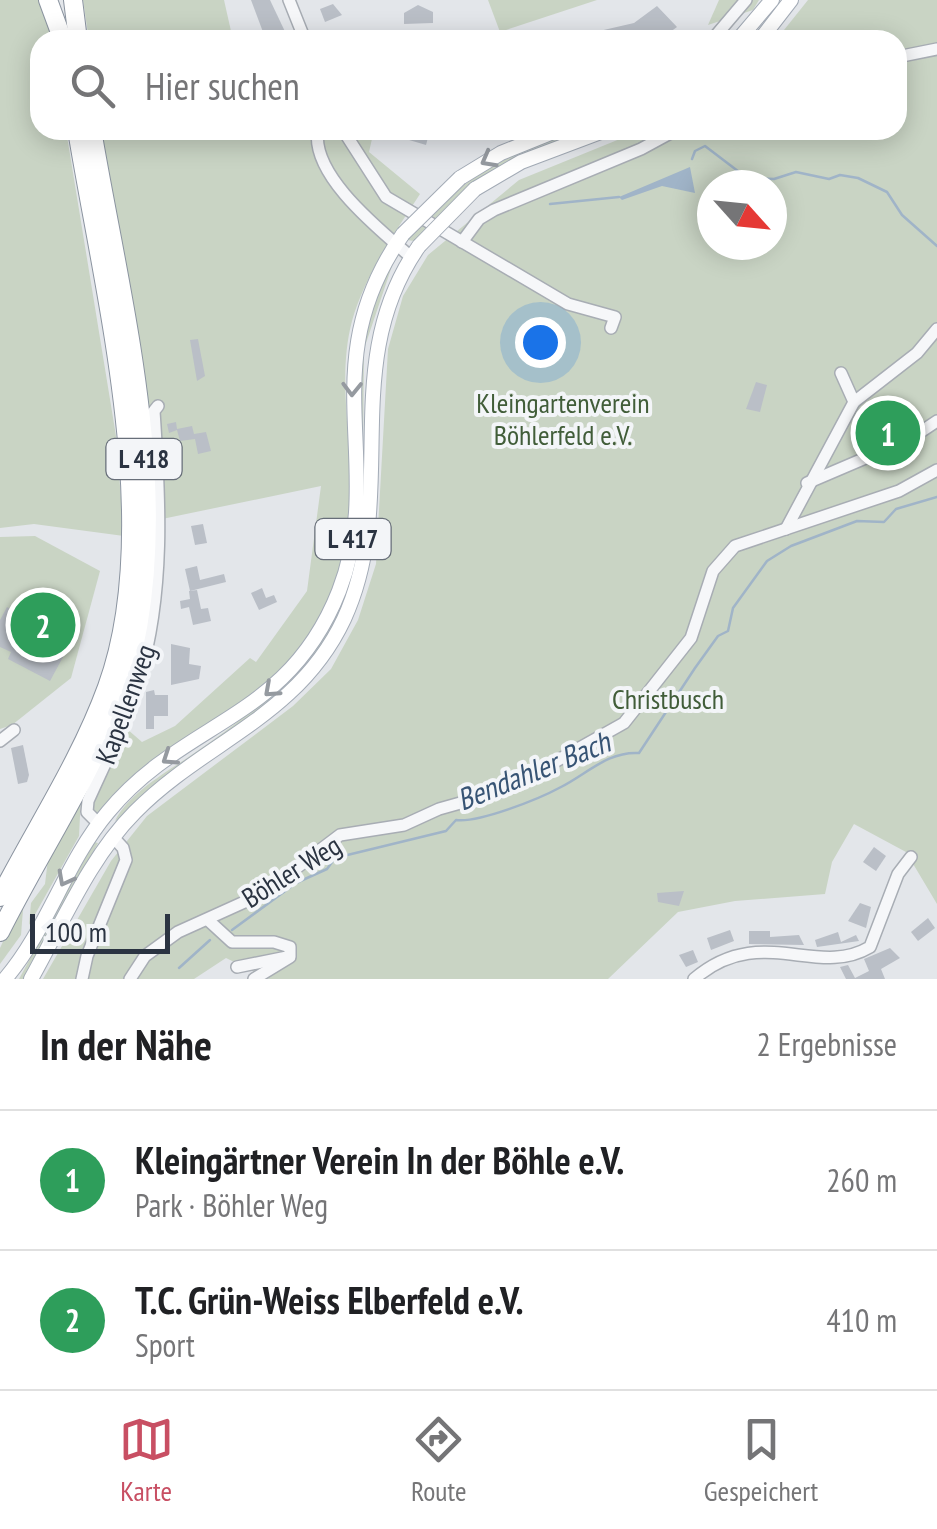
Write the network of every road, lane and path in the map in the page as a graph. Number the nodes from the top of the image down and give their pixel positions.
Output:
1 (48, 0) edge
2 (58, 0) edge
3 (73, 0) edge
4 (290, 0) edge
5 (746, 0) edge
6 (772, 0) edge
7 (790, 0) edge
8 (63, 30) edge
9 (65, 30) edge
10 (68, 30) edge
11 (301, 30) edge
12 (720, 30) edge
13 (746, 30) edge
14 (768, 30) edge
15 (937, 50) edge
16 (907, 54) edge
17 (79, 140) edge
18 (94, 140) edge
19 (317, 140) edge
20 (349, 140) edge
21 (534, 140) edge
22 (579, 140) edge
23 (658, 140) edge
24 (399, 239) junction
25 (462, 242) junction
26 (415, 251) junction
27 (611, 328) dead end
28 (937, 329) edge
29 (841, 374) dead end
30 (854, 402) junction
31 (158, 406) dead end
32 (937, 421) edge
33 (937, 470) edge
34 (808, 483) junction
35 (786, 529) junction
36 (14, 730) dead end
37 (0, 741) edge
38 (98, 824) junction
39 (114, 837) junction
40 (911, 858) dead end
41 (0, 897) edge
42 (208, 920) junction
43 (0, 932) edge
44 (290, 956) junction
45 (237, 967) dead end
46 (9, 976) edge
47 (30, 979) edge
48 (82, 979) edge
49 (130, 979) edge
50 (254, 979) edge
51 (694, 979) edge

1 - 8 highway
2 - 9 highway
3 - 10 highway
4 - 11 street
5 - 12 street
6 - 13 main road
7 - 14 main road
15 - 16 street
17 - 41 highway, L 418
18 - 43 highway, L 418
19 - 24 street
20 - 25 street
21 -> 24 main road, L 417, bridge
22 - 26 main road, L 417, bridge
23 - 25 street
24 - 26 street
24 -> 38 main road, L 417
25 - 27 street
26 - 39 main road, L 417
28 - 30 street
29 - 30 street
30 - 34 street
31 - 38 street, Kapellenweg
32 - 34 street
33 - 35 street, Böhler Weg
34 - 35 street
35 - 42 street, Böhler Weg
36 - 37 street
38 - 39 main road
38 -> 46 main road, L 417
39 - 47 main road, L 417
39 - 48 street
40 - 51 street
42 - 44 street
42 - 49 street, Böhler Weg
44 - 45 street
44 - 50 street

